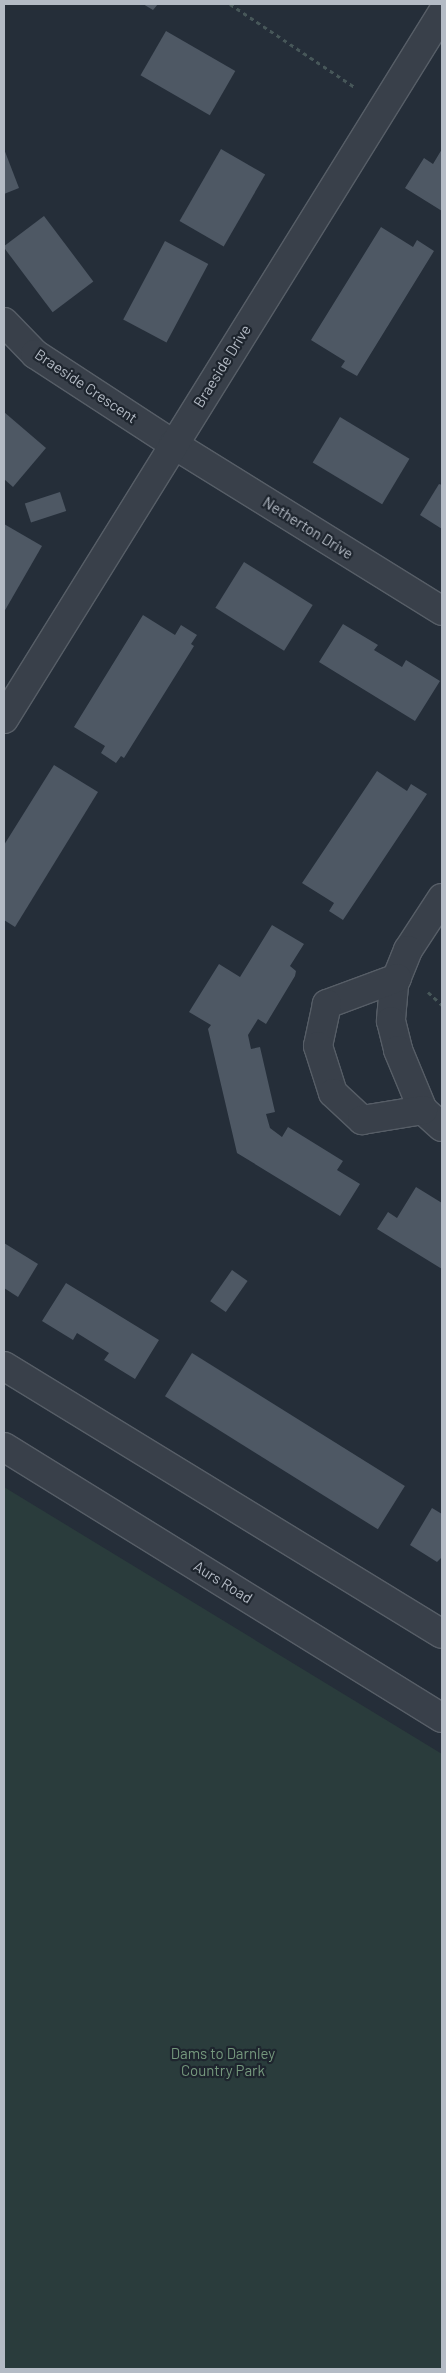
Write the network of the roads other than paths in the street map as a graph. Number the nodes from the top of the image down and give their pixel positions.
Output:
1 (442, 13) edge
2 (4, 322) edge
3 (173, 444) junction
4 (442, 611) edge
5 (4, 719) edge
6 (442, 898) edge
7 (397, 978) junction
8 (432, 1118) edge
9 (4, 1366) edge
10 (4, 1446) edge
11 (442, 1634) edge
12 (442, 1718) edge

1 - 3 street, Braeside Drive
2 - 3 street, Braeside Crescent
3 - 4 street, Netherton Drive
3 - 5 street, Braeside Drive
6 - 7 street
7 - 8 street
7 - 8 street
9 - 11 street
10 - 12 street, Aurs Road

